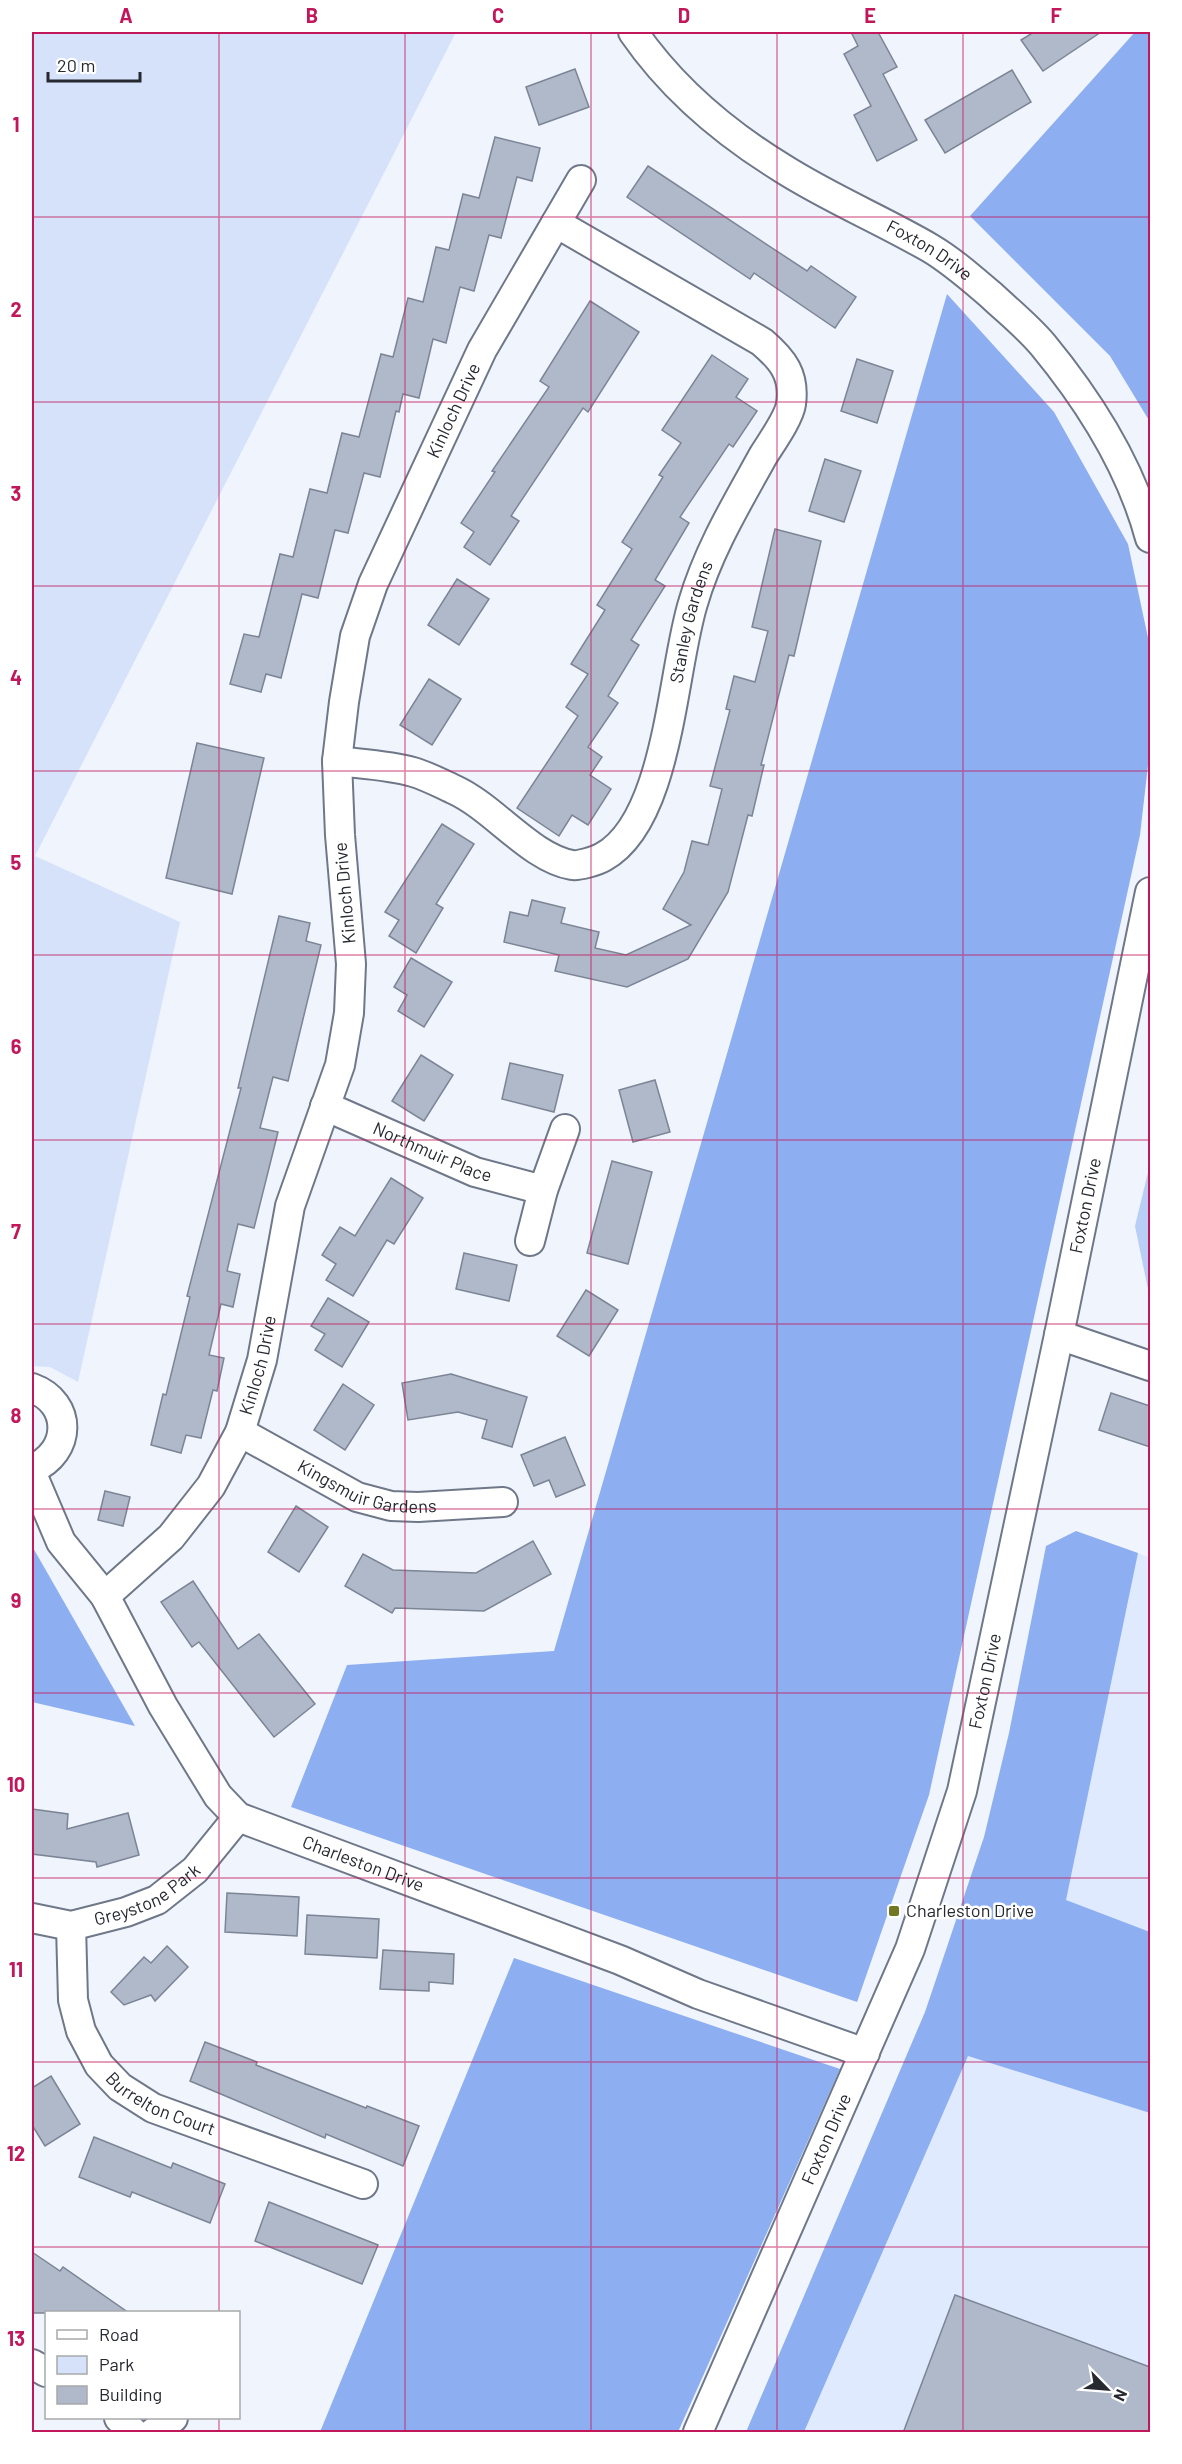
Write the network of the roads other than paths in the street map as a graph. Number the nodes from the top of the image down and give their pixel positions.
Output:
1 (633, 32) edge
2 (581, 180) dead end
3 (556, 223) junction
4 (1150, 538) edge
5 (337, 761) junction
6 (1150, 892) edge
7 (325, 1106) junction
8 (565, 1129) dead end
9 (543, 1190) junction
10 (530, 1241) dead end
11 (1059, 1335) junction
12 (1150, 1366) edge
13 (32, 1388) edge
14 (240, 1432) junction
15 (32, 1469) edge
16 (32, 1474) edge
17 (503, 1502) dead end
18 (105, 1596) junction
19 (238, 1816) junction
20 (32, 1917) edge
21 (71, 1926) junction
22 (865, 2053) junction
23 (363, 2184) dead end
24 (120, 2419) edge
25 (173, 2419) edge
26 (133, 2433) edge
27 (154, 2433) edge
28 (698, 2433) edge

1 - 4 street, Foxton Drive
2 - 3 street, Kinloch Drive
3 - 5 street, Kinloch Drive
3 - 5 street, Stanley Gardens
5 - 7 street, Kinloch Drive
6 - 11 street, Foxton Drive
7 - 9 street, Northmuir Place
7 - 14 street, Kinloch Drive
8 - 9 street
9 - 10 street
11 - 12 street
11 - 22 street, Foxton Drive
13 - 15 street
14 - 17 street, Kingsmuir Gardens
14 - 18 street, Kinloch Drive
16 - 18 street, Charleston Drive
18 - 19 street, Charleston Drive
19 - 21 street, Greystone Park
19 - 22 street, Charleston Drive
20 - 21 street, Greystone Park
21 - 23 street, Burrelton Court
22 - 28 street, Foxton Drive
24 - 26 street
25 - 27 street

